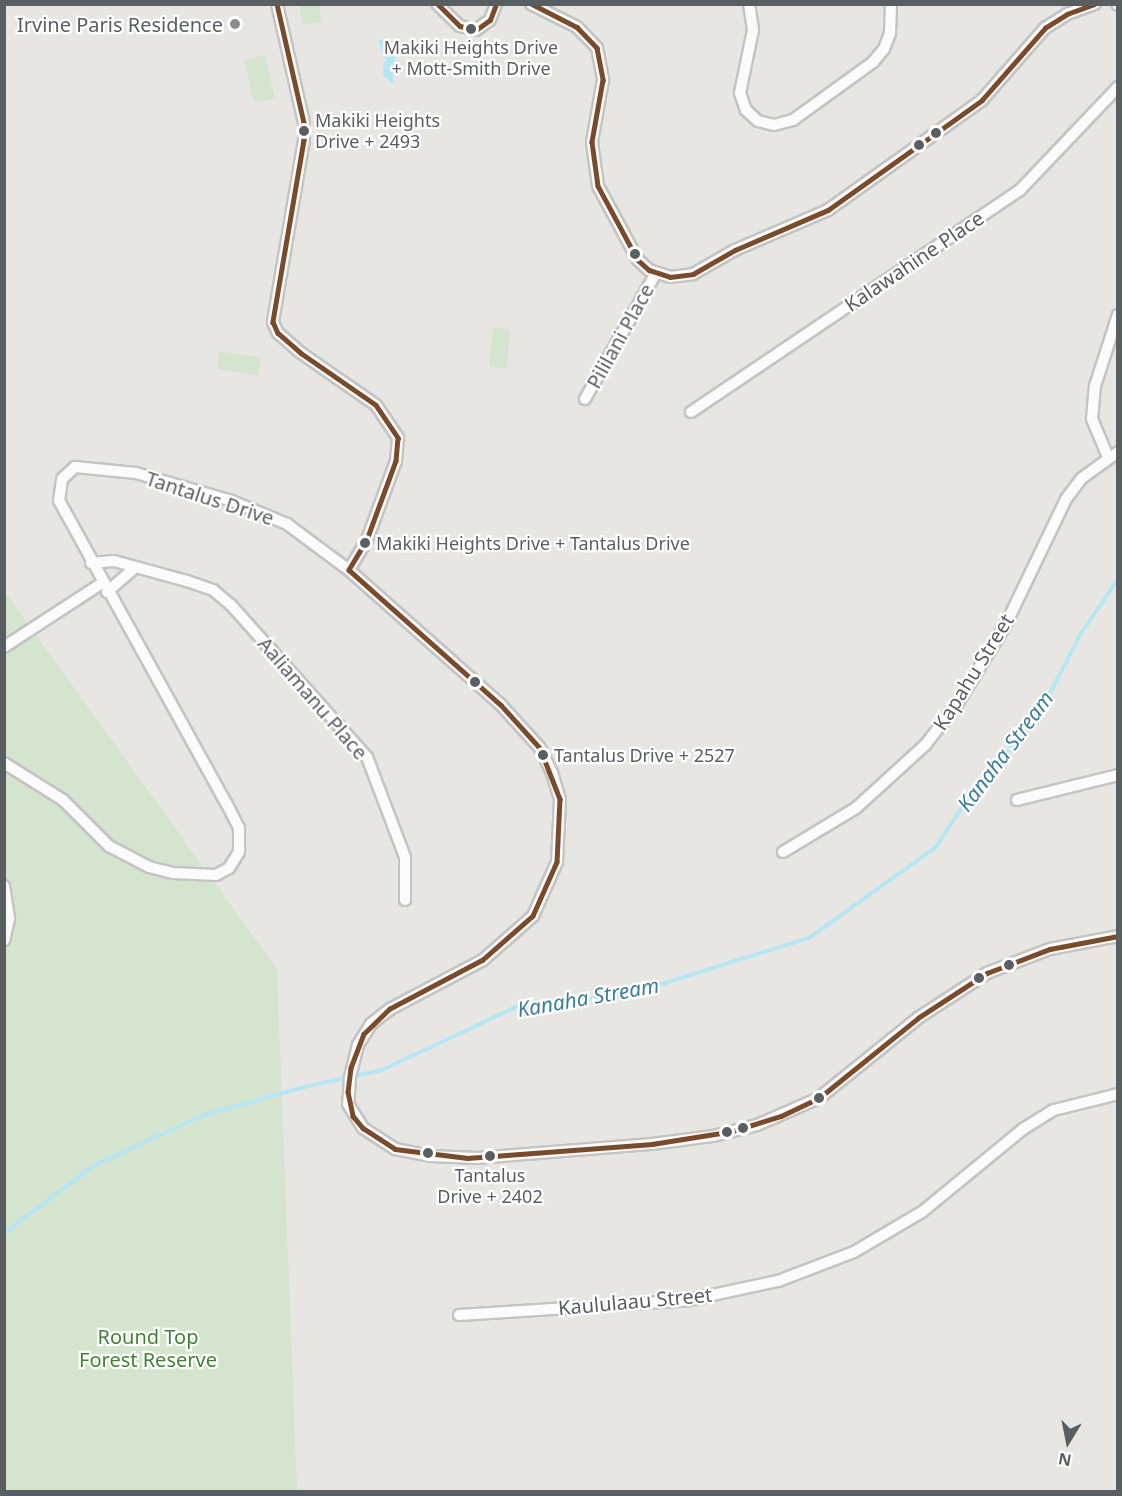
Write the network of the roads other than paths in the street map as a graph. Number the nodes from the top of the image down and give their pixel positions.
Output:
1 (276, 4) edge
2 (437, 4) edge
3 (496, 4) edge
4 (531, 4) edge
5 (749, 4) edge
6 (891, 4) edge
7 (1095, 4) edge
8 (1118, 87) edge
9 (656, 273) junction
10 (1118, 315) edge
11 (585, 399) dead end
12 (691, 412) dead end
13 (1113, 454) edge
14 (91, 563) junction
15 (133, 569) junction
16 (349, 570) junction
17 (105, 588) junction
18 (4, 647) edge
19 (4, 763) edge
20 (1118, 775) edge
21 (1017, 800) dead end
22 (783, 852) dead end
23 (4, 886) edge
24 (405, 900) dead end
25 (1118, 936) edge
26 (4, 940) edge
27 (1118, 1094) edge
28 (459, 1315) dead end

1 - 16 street
2 - 3 street
4 - 9 street
5 - 6 street
7 - 9 street
8 - 12 street, Kalawahine Place
9 - 11 street, Pililani Place
10 - 13 street
13 - 22 street, Kapahu Street
14 - 15 street, Aaliamanu Place
14 - 16 street, Tantalus Drive
14 - 17 street, Tantalus Drive
15 - 17 street
15 - 24 street, Aaliamanu Place
16 - 25 street, Tantalus Drive
17 - 18 street
17 - 19 street, Tantalus Drive
20 - 21 street
23 - 26 street
27 - 28 street, Kaululaau Street

